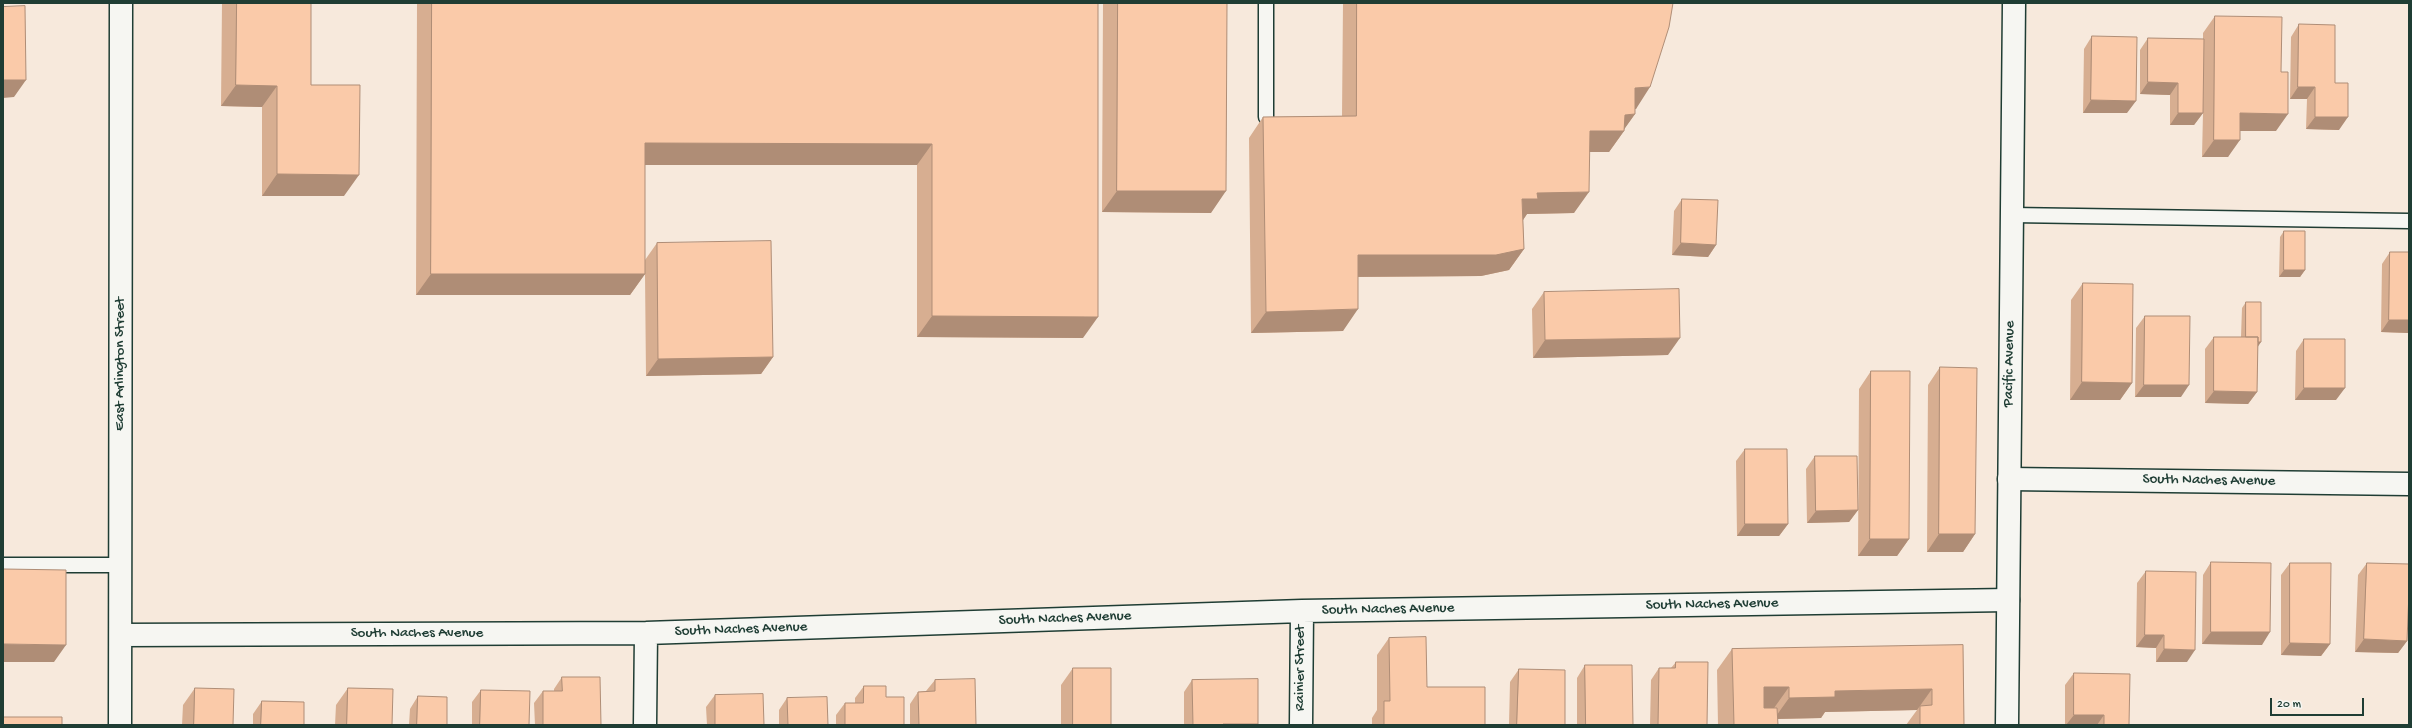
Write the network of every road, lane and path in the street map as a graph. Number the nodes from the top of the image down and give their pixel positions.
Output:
1 (121, 3) edge
2 (1266, 3) edge
3 (2014, 3) edge
4 (1266, 117) edge
5 (2012, 214) junction
6 (2409, 222) edge
7 (2009, 479) junction
8 (2409, 484) edge
9 (3, 565) edge
10 (121, 565) junction
11 (2008, 600) junction
12 (1302, 611) junction
13 (646, 633) junction
14 (121, 635) junction
15 (120, 725) edge
16 (645, 725) edge
17 (1301, 725) edge
18 (2007, 725) edge

1 - 10 street, East Arlington Street
2 - 4 lane
3 - 5 street, Pacific Avenue
5 - 6 lane
5 - 7 street, Pacific Avenue
7 - 8 street, South Naches Avenue
7 - 11 street, Pacific Avenue
9 - 10 lane
10 - 14 street, East Arlington Street
11 - 12 street, South Naches Avenue
11 - 18 street, Pacific Avenue
12 - 13 street, South Naches Avenue
12 - 17 street, Rainier Street
13 - 14 street, South Naches Avenue
13 - 16 street
14 - 15 street, East Arlington Street

